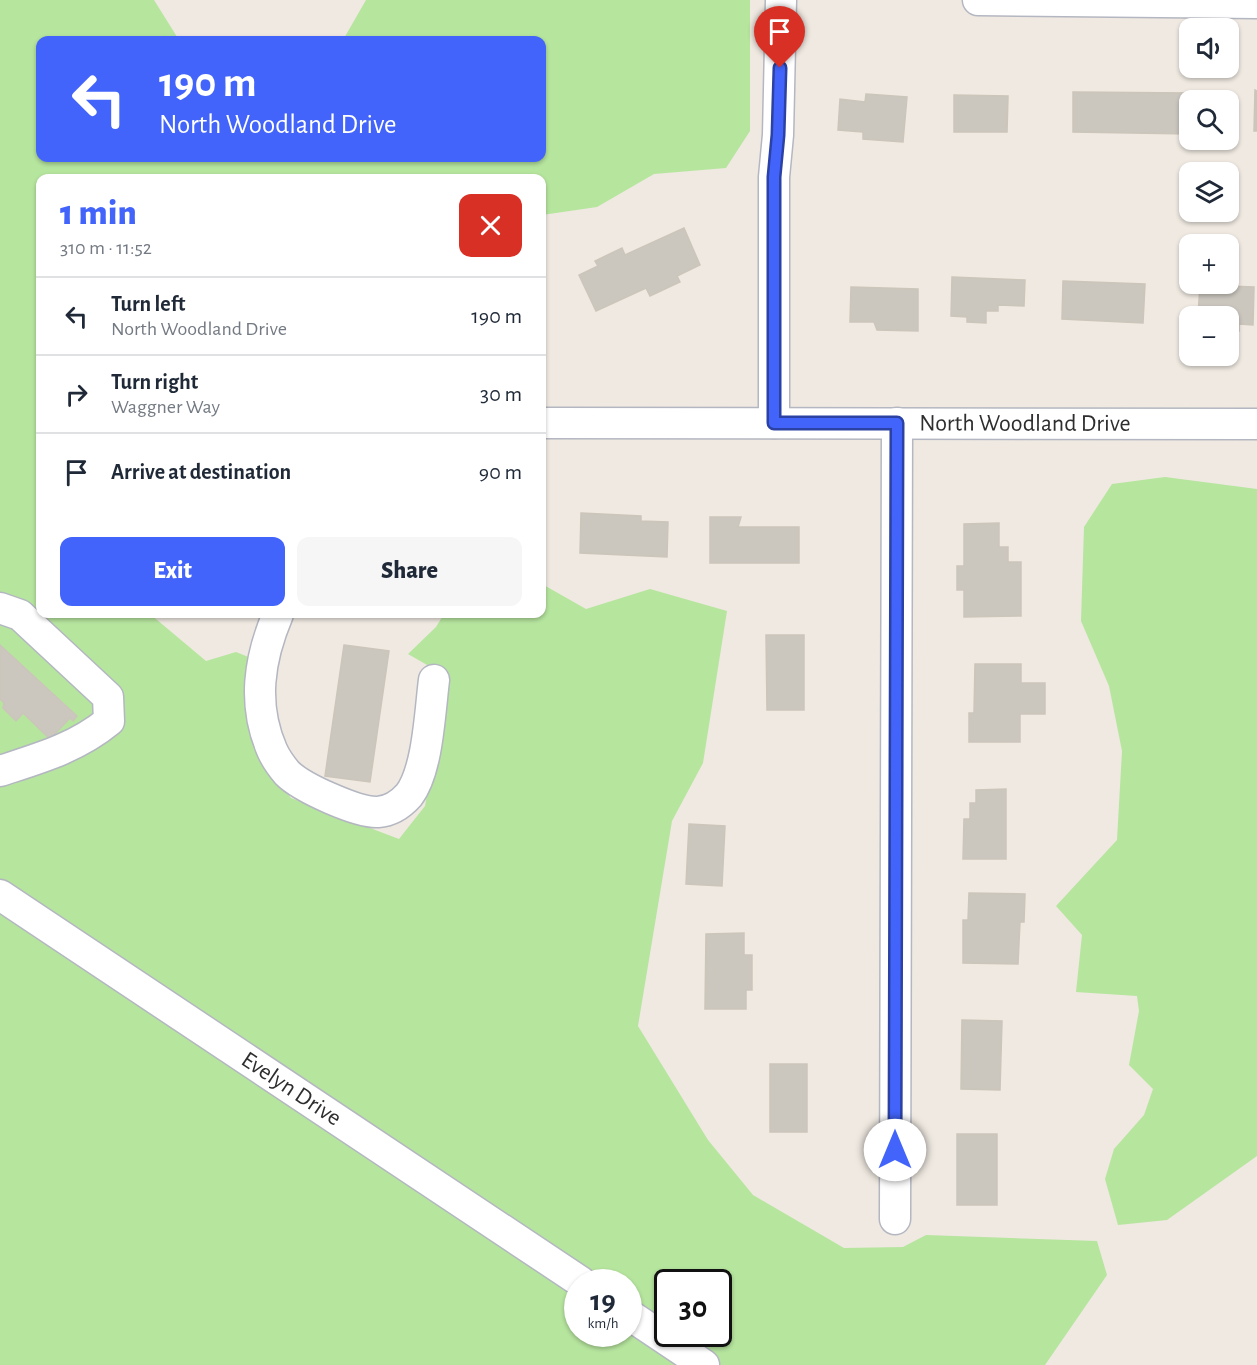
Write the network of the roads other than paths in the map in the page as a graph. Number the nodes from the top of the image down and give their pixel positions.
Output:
1 (781, 0) edge
2 (978, 0) edge
3 (1257, 3) edge
4 (546, 423) edge
5 (774, 423) junction
6 (897, 423) junction
7 (1257, 424) edge
8 (0, 608) edge
9 (276, 618) edge
10 (434, 680) dead end
11 (0, 771) edge
12 (0, 895) edge
13 (895, 1219) dead end
14 (564, 1271) edge
15 (642, 1323) edge
16 (704, 1365) edge

1 - 5 street
2 - 3 street
4 - 5 street, North Woodland Drive
5 - 6 street, North Woodland Drive
6 - 7 street, North Woodland Drive
6 - 13 street
8 - 11 street
9 - 10 street
12 - 14 street, Evelyn Drive
15 - 16 street

